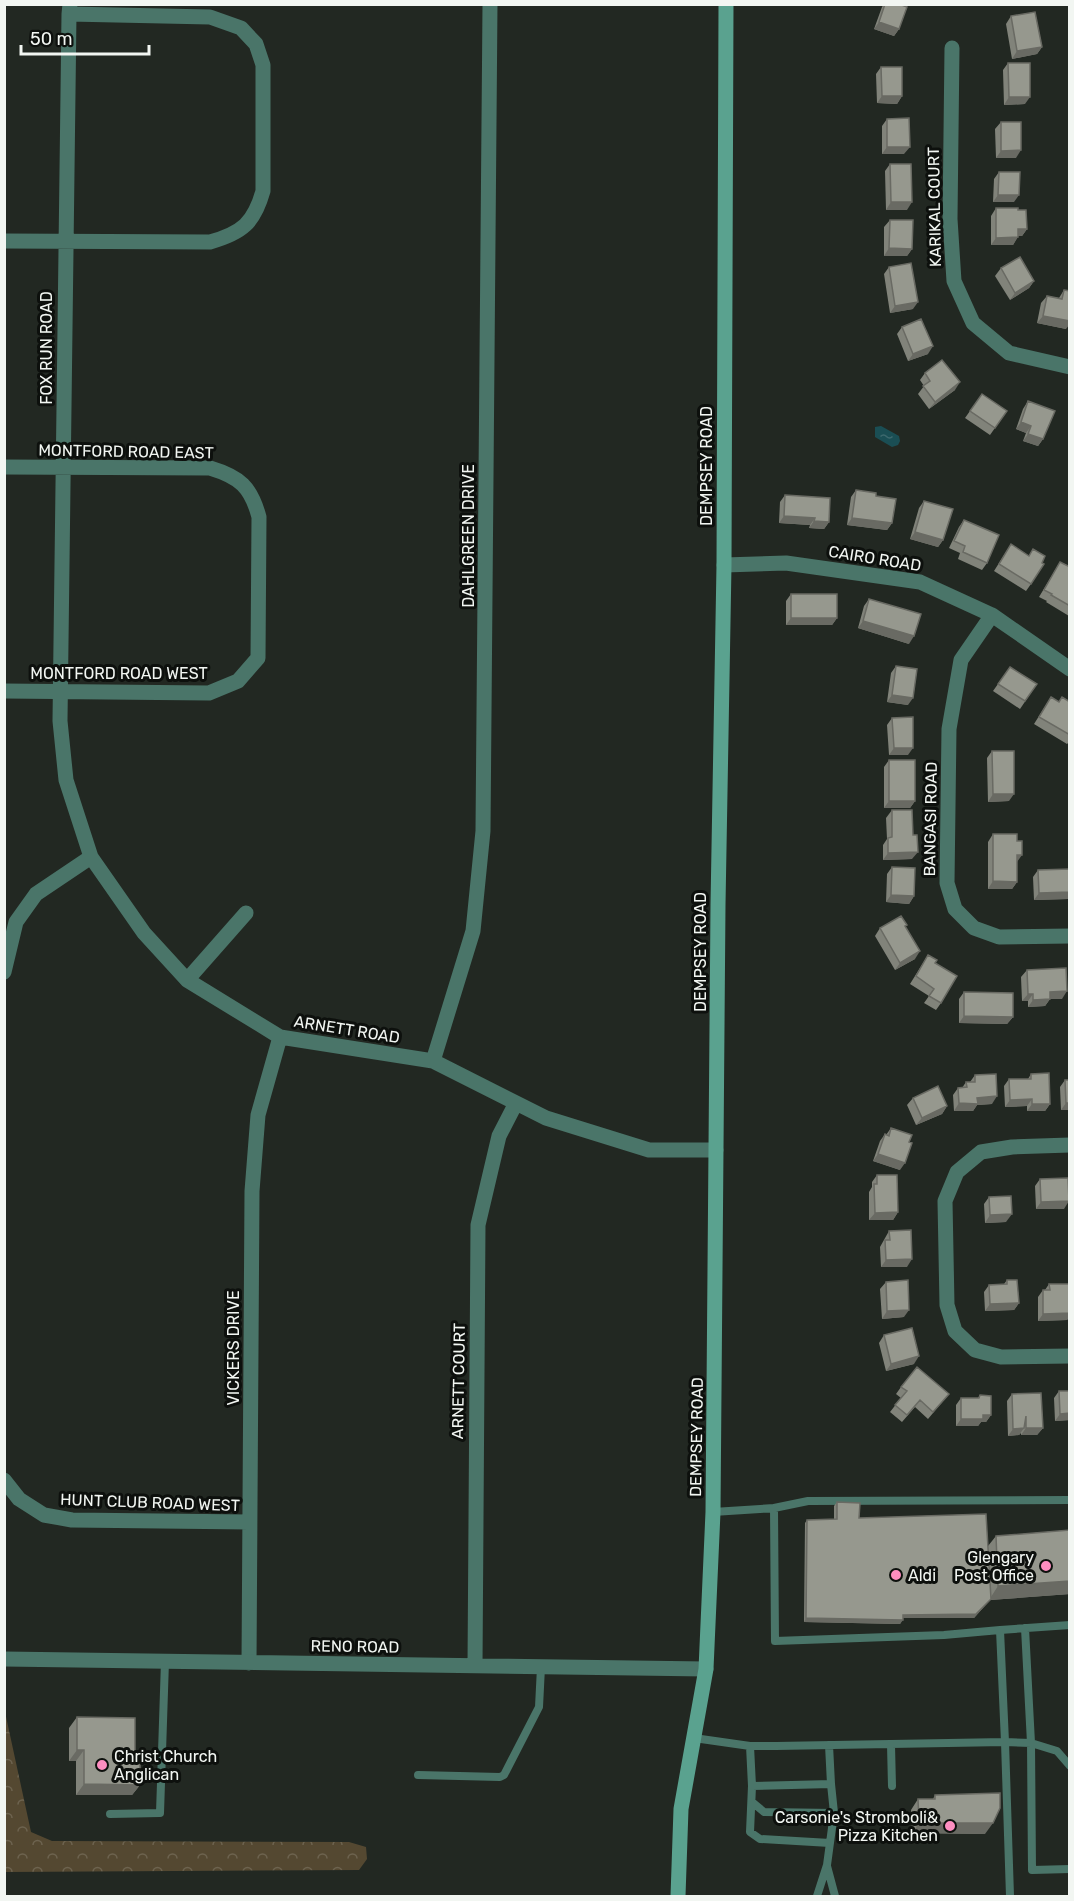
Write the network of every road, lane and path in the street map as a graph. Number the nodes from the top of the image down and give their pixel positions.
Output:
1 (490, 4) edge
2 (726, 4) edge
3 (70, 9) edge
4 (952, 48) dead end
5 (4, 241) edge
6 (65, 242) junction
7 (1070, 367) edge
8 (4, 466) edge
9 (64, 467) junction
10 (724, 565) junction
11 (992, 615) junction
12 (258, 658) joint
13 (1070, 669) edge
14 (4, 691) edge
15 (60, 692) junction
16 (91, 857) junction
17 (246, 913) dead end
18 (1070, 936) edge
19 (4, 972) edge
20 (187, 980) junction
21 (280, 1037) junction
22 (433, 1061) junction
23 (516, 1103) junction
24 (1070, 1145) edge
25 (716, 1150) junction
26 (1070, 1356) edge
27 (4, 1480) edge
28 (1070, 1500) edge
29 (774, 1508) junction
30 (713, 1512) junction
31 (249, 1522) junction
32 (1070, 1625) edge
33 (1025, 1628) junction
34 (1000, 1630) junction
35 (4, 1659) edge
36 (165, 1661) junction
37 (249, 1663) junction
38 (475, 1666) junction
39 (541, 1667) junction
40 (706, 1669) junction
41 (694, 1738) junction
42 (1005, 1742) junction
43 (1031, 1743) junction
44 (829, 1745) junction
45 (891, 1745) junction
46 (750, 1746) junction
47 (1070, 1766) edge
48 (418, 1775) dead end
49 (831, 1784) junction
50 (752, 1786) junction
51 (892, 1786) dead end
52 (752, 1802) junction
53 (834, 1813) junction
54 (110, 1815) dead end
55 (830, 1843) junction
56 (827, 1864) junction
57 (1070, 1869) edge
58 (678, 1896) edge
59 (817, 1896) edge
60 (835, 1896) edge
61 (1010, 1896) edge

1 - 22 street, DAHLGREEN DRIVE
2 - 10 main road, DEMPSEY ROAD
3 - 6 street, FOX RUN ROAD
3 - 6 street
4 - 7 street, KARIKAL COURT
5 - 6 street
6 - 9 street, FOX RUN ROAD
8 - 9 street, MONTFORD ROAD EAST
9 - 12 street, MONTFORD ROAD EAST
9 - 15 street, FOX RUN ROAD
10 - 11 street, CAIRO ROAD
10 - 25 main road, DEMPSEY ROAD
11 - 13 street, CAIRO ROAD
11 - 18 street, BANGASI ROAD
12 - 15 street, MONTFORD ROAD WEST
14 - 15 street, MONTFORD ROAD WEST
15 - 16 street, ARNETT ROAD
16 - 19 street
16 - 20 street, ARNETT ROAD
17 - 20 street
20 - 21 street, ARNETT ROAD
21 - 22 street, ARNETT ROAD
21 - 31 street, VICKERS DRIVE
22 - 23 street, ARNETT ROAD
23 - 25 street, ARNETT ROAD
23 - 38 street, ARNETT COURT
24 - 26 street
25 - 30 main road, DEMPSEY ROAD
27 - 31 street, HUNT CLUB ROAD WEST
28 - 29 lane
29 - 30 lane
29 - 34 lane
30 - 40 main road, DEMPSEY ROAD
31 - 37 street, VICKERS DRIVE
32 - 33 lane
33 - 34 lane
33 - 43 lane
34 - 42 lane
35 - 36 street, RENO ROAD
36 - 37 street, RENO ROAD
36 - 54 lane
37 - 38 street, RENO ROAD
38 - 39 street, RENO ROAD
39 - 40 street, RENO ROAD
39 - 48 lane
40 - 41 main road, DEMPSEY ROAD
41 - 46 lane
41 - 58 main road, DEMPSEY ROAD
42 - 43 lane
42 - 45 lane
42 - 61 lane
43 - 47 lane
43 - 57 lane
44 - 45 lane
44 - 46 lane
44 - 49 lane
45 - 51 lane
46 - 50 lane
49 - 50 lane
49 - 53 lane
50 - 52 lane
52 - 53 lane
52 - 55 lane
53 - 55 lane
55 - 56 lane
56 - 59 lane
56 - 60 lane

